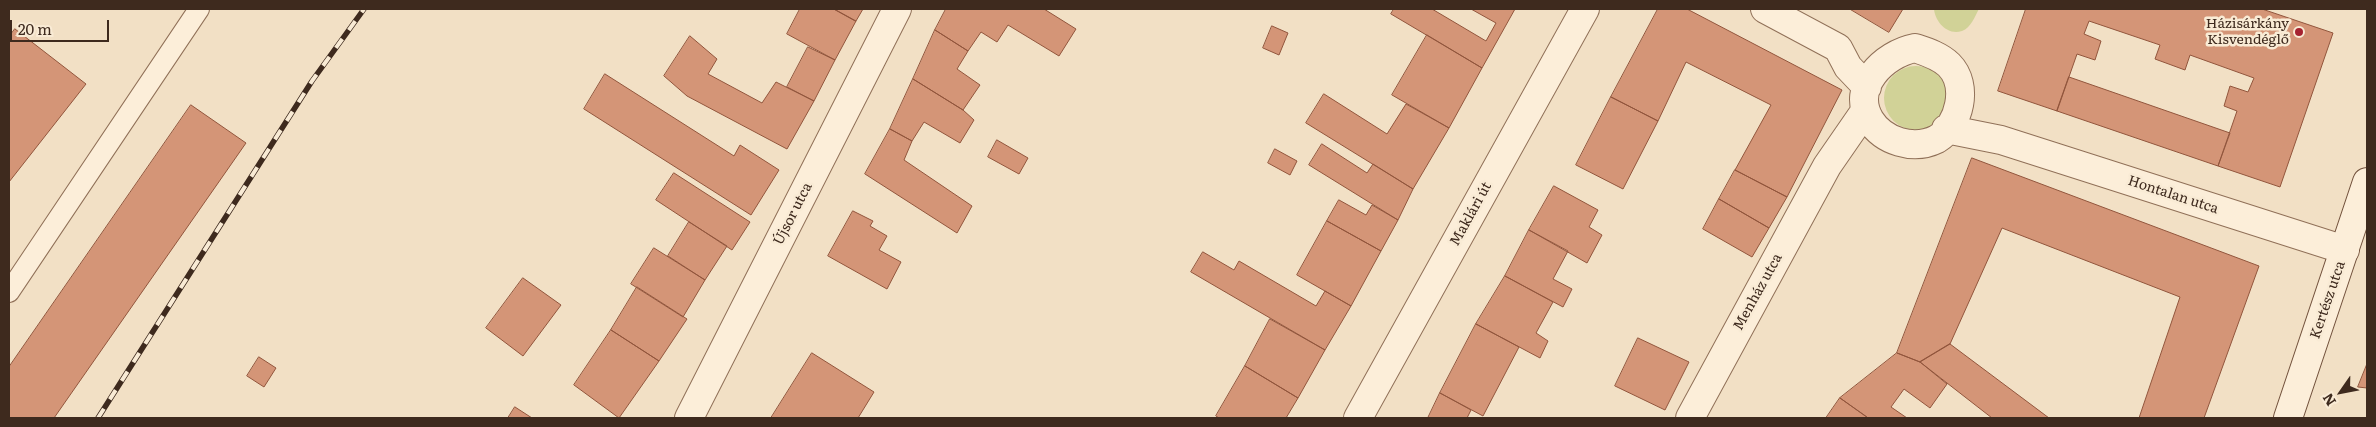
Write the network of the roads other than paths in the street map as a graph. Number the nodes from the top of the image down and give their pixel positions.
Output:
1 (200, 9) edge
2 (897, 9) edge
3 (1584, 9) edge
4 (1765, 9) edge
5 (1838, 48) junction
6 (1888, 59) junction
7 (1866, 99) junction
8 (1960, 104) junction
9 (1946, 129) junction
10 (1880, 134) junction
11 (2001, 140) junction
12 (1827, 166) junction
13 (2367, 182) edge
14 (2344, 250) junction
15 (9, 292) edge
16 (689, 418) edge
17 (1358, 418) edge
18 (1690, 418) edge
19 (2288, 418) edge

1 - 15 lane
2 - 16 street, Újsor utca
3 - 17 street, Maklári út
4 - 5 street
5 - 6 street
5 - 7 street
6 - 7 street
6 - 8 street
7 - 10 street
7 - 12 street, Menház utca
8 - 9 street
8 - 11 street, Hontalan utca
9 - 10 street
9 - 11 street, Hontalan utca
10 - 12 street, Menház utca
11 - 14 street, Hontalan utca
12 - 18 street, Menház utca
13 - 14 street, Kertész utca
14 - 19 street, Kertész utca

